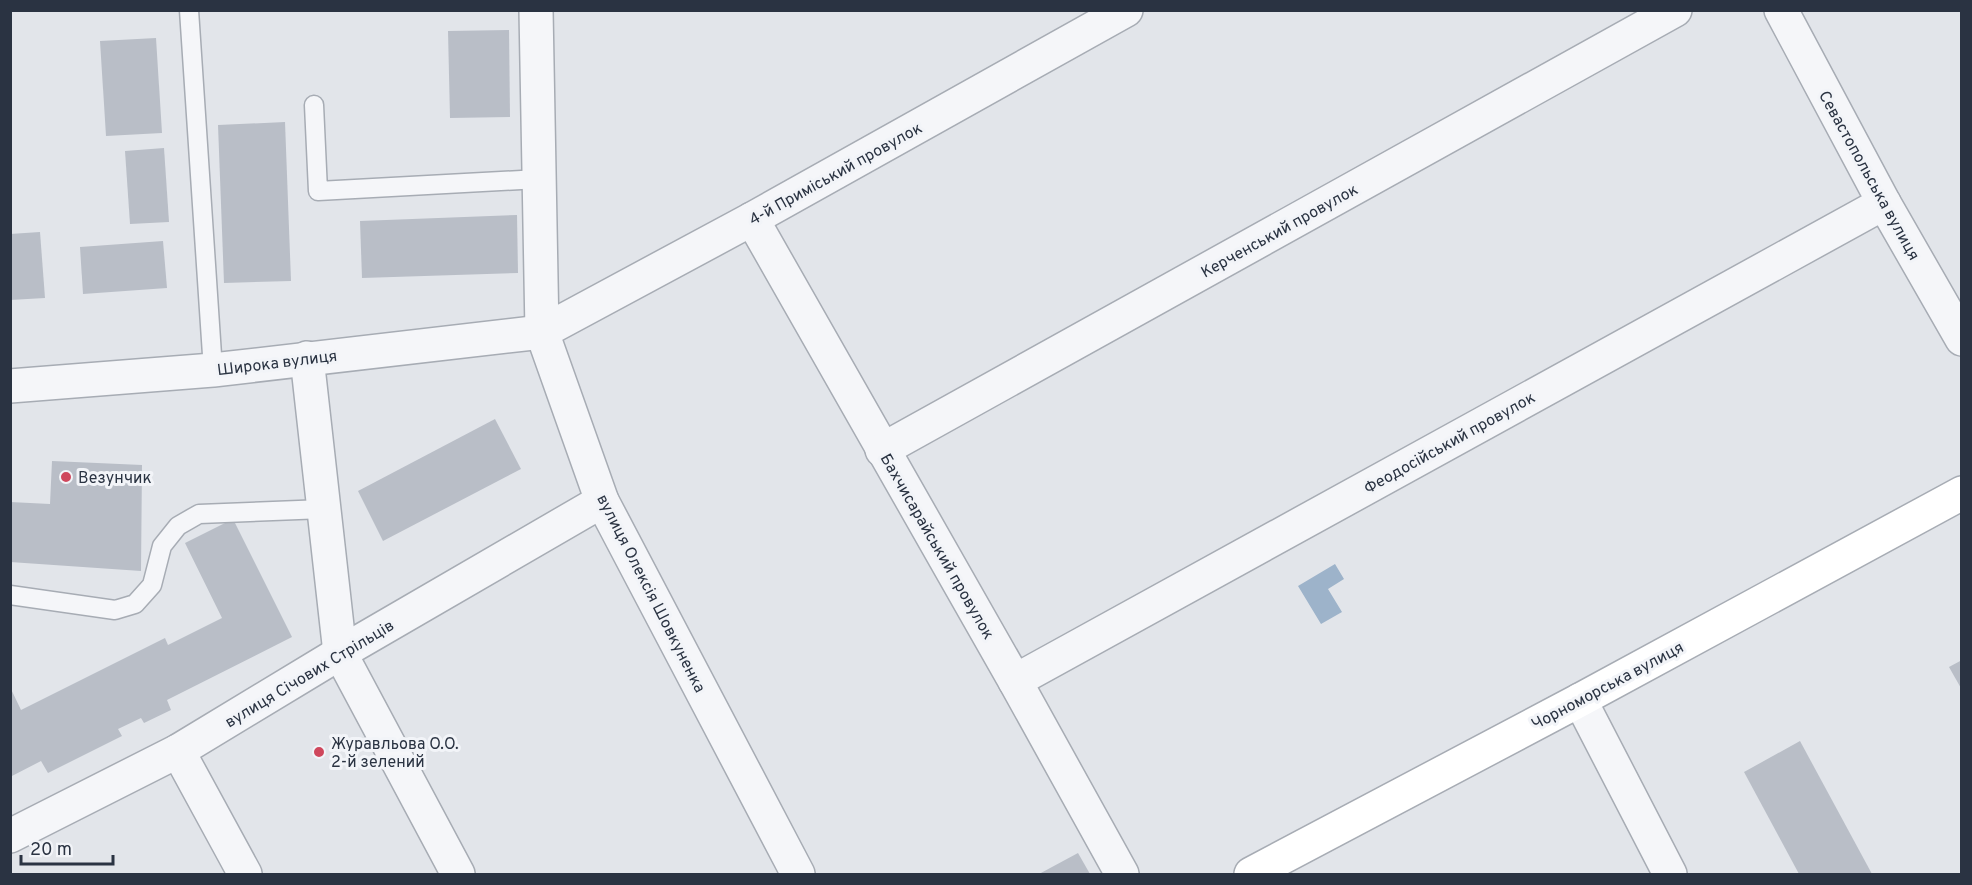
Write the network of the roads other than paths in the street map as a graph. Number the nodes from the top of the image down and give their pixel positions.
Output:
1 (189, 10) edge
2 (536, 10) edge
3 (1126, 10) edge
4 (1675, 10) edge
5 (1781, 10) edge
6 (314, 105) dead end
7 (538, 179) junction
8 (1884, 202) junction
9 (752, 219) junction
10 (542, 332) junction
11 (1962, 339) edge
12 (307, 358) junction
13 (213, 370) junction
14 (10, 386) edge
15 (882, 450) junction
16 (1962, 493) edge
17 (602, 501) junction
18 (324, 509) junction
19 (10, 595) edge
20 (340, 653) junction
21 (1015, 681) junction
22 (1580, 700) junction
23 (178, 751) junction
24 (10, 836) edge
25 (245, 874) edge
26 (458, 874) edge
27 (798, 874) edge
28 (1122, 874) edge
29 (1251, 874) edge
30 (1670, 874) edge

1 - 13 lane
2 - 7 street, вулиця Олексія Шовкуненка
3 - 9 street, 4-й Приміський провулок
4 - 15 street, Керченський провулок
5 - 8 street, Севастопольська вулиця
6 - 7 lane
7 - 10 street, вулиця Олексія Шовкуненка
8 - 11 street, Севастопольська вулиця
8 - 21 street, Феодосійський провулок
9 - 10 street, 4-й Приміський провулок
9 - 15 street, Бахчисарайський провулок
10 - 12 street, Широка вулиця
10 - 17 street, вулиця Олексія Шовкуненка
12 - 13 street, Широка вулиця
12 - 18 street
13 - 14 street, Широка вулиця
15 - 21 street, Бахчисарайський провулок
16 - 22 street, Чорноморська вулиця
17 - 20 street, вулиця Січових Стрільців
17 - 27 street, вулиця Олексія Шовкуненка
18 - 19 lane
18 - 20 street
20 - 23 street, вулиця Січових Стрільців
20 - 26 street
21 - 28 street, Бахчисарайський провулок
22 - 29 street, Чорноморська вулиця
22 - 30 street
23 - 24 street, вулиця Січових Стрільців
23 - 25 street

